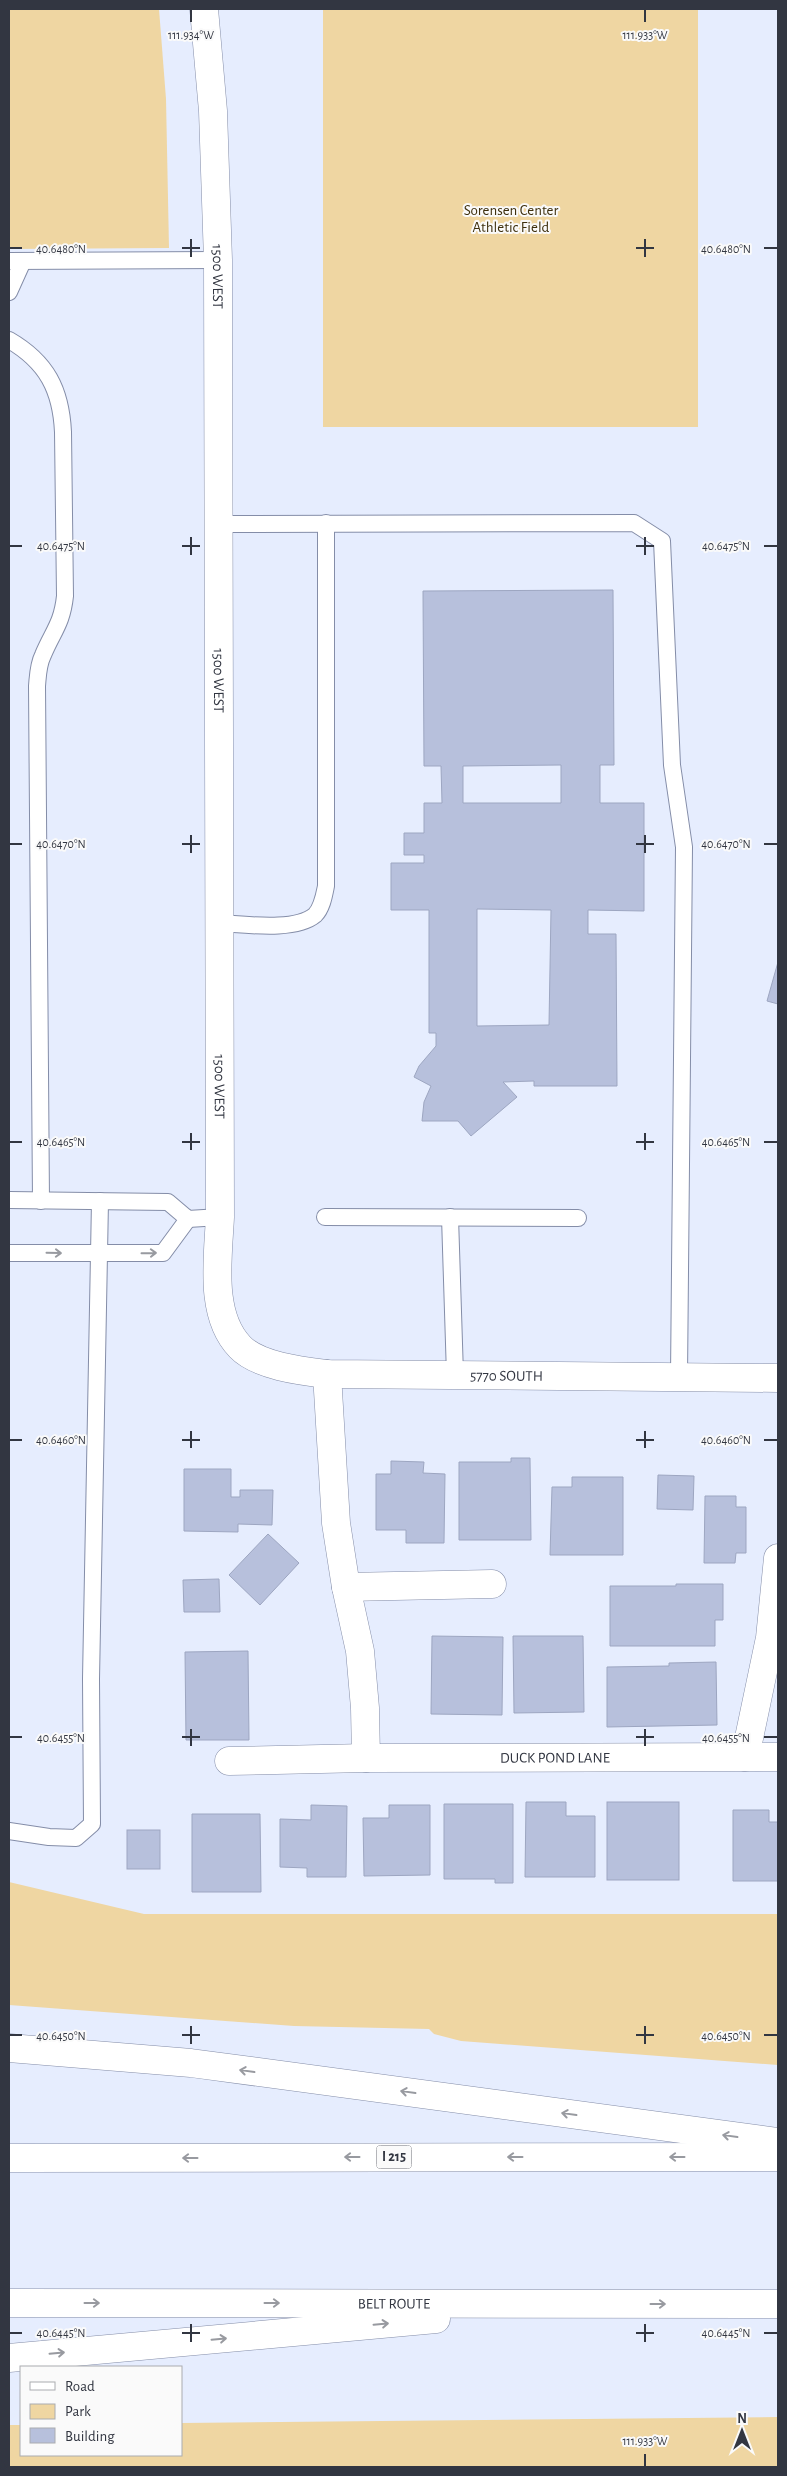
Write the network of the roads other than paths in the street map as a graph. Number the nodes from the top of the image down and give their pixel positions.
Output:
1 (204, 9) edge
2 (218, 260) junction
3 (16, 261) edge
4 (9, 292) edge
5 (9, 340) edge
6 (326, 523) junction
7 (218, 524) junction
8 (218, 922) junction
9 (9, 1200) edge
10 (41, 1201) junction
11 (100, 1201) junction
12 (220, 1217) junction
13 (325, 1217) dead end
14 (450, 1217) junction
15 (188, 1218) junction
16 (578, 1218) dead end
17 (9, 1253) edge
18 (100, 1254) junction
19 (241, 1348) joint
20 (327, 1374) junction
21 (455, 1375) junction
22 (678, 1377) junction
23 (778, 1378) edge
24 (778, 1558) edge
25 (492, 1584) dead end
26 (346, 1587) junction
27 (745, 1757) junction
28 (778, 1757) edge
29 (366, 1758) junction
30 (229, 1761) dead end
31 (9, 1831) edge
32 (9, 2048) edge
33 (778, 2142) edge
34 (778, 2157) edge
35 (9, 2158) edge
36 (9, 2303) edge
37 (610, 2304) junction
38 (778, 2304) edge
39 (9, 2358) edge

1 - 2 main road, 1500 WEST
2 - 3 lane
2 - 7 main road, 1500 WEST
3 - 4 lane
5 - 10 lane
6 - 7 lane
6 - 8 lane
6 - 22 lane
7 - 8 main road, 1500 WEST
8 - 12 main road, 1500 WEST
9 - 10 lane
10 - 11 lane
11 - 15 lane
11 - 18 lane
12 - 15 lane
12 - 19 main road, 1500 WEST
13 - 14 lane
14 - 16 lane
14 - 21 lane
18 -> 15 lane
17 -> 18 lane
18 - 31 lane
19 - 20 main road, 5770 SOUTH
20 - 21 main road, 5770 SOUTH
20 - 26 main road
21 - 22 main road, 5770 SOUTH
22 - 23 main road, 5770 SOUTH
24 - 27 main road
25 - 26 main road
26 - 29 main road
27 - 28 main road, DUCK POND LANE
27 - 29 main road, DUCK POND LANE
29 - 30 main road, DUCK POND LANE
33 -> 32 main road
34 -> 35 main road, I 215
36 -> 37 main road, BELT ROUTE
37 -> 38 main road, BELT ROUTE
39 -> 37 main road

